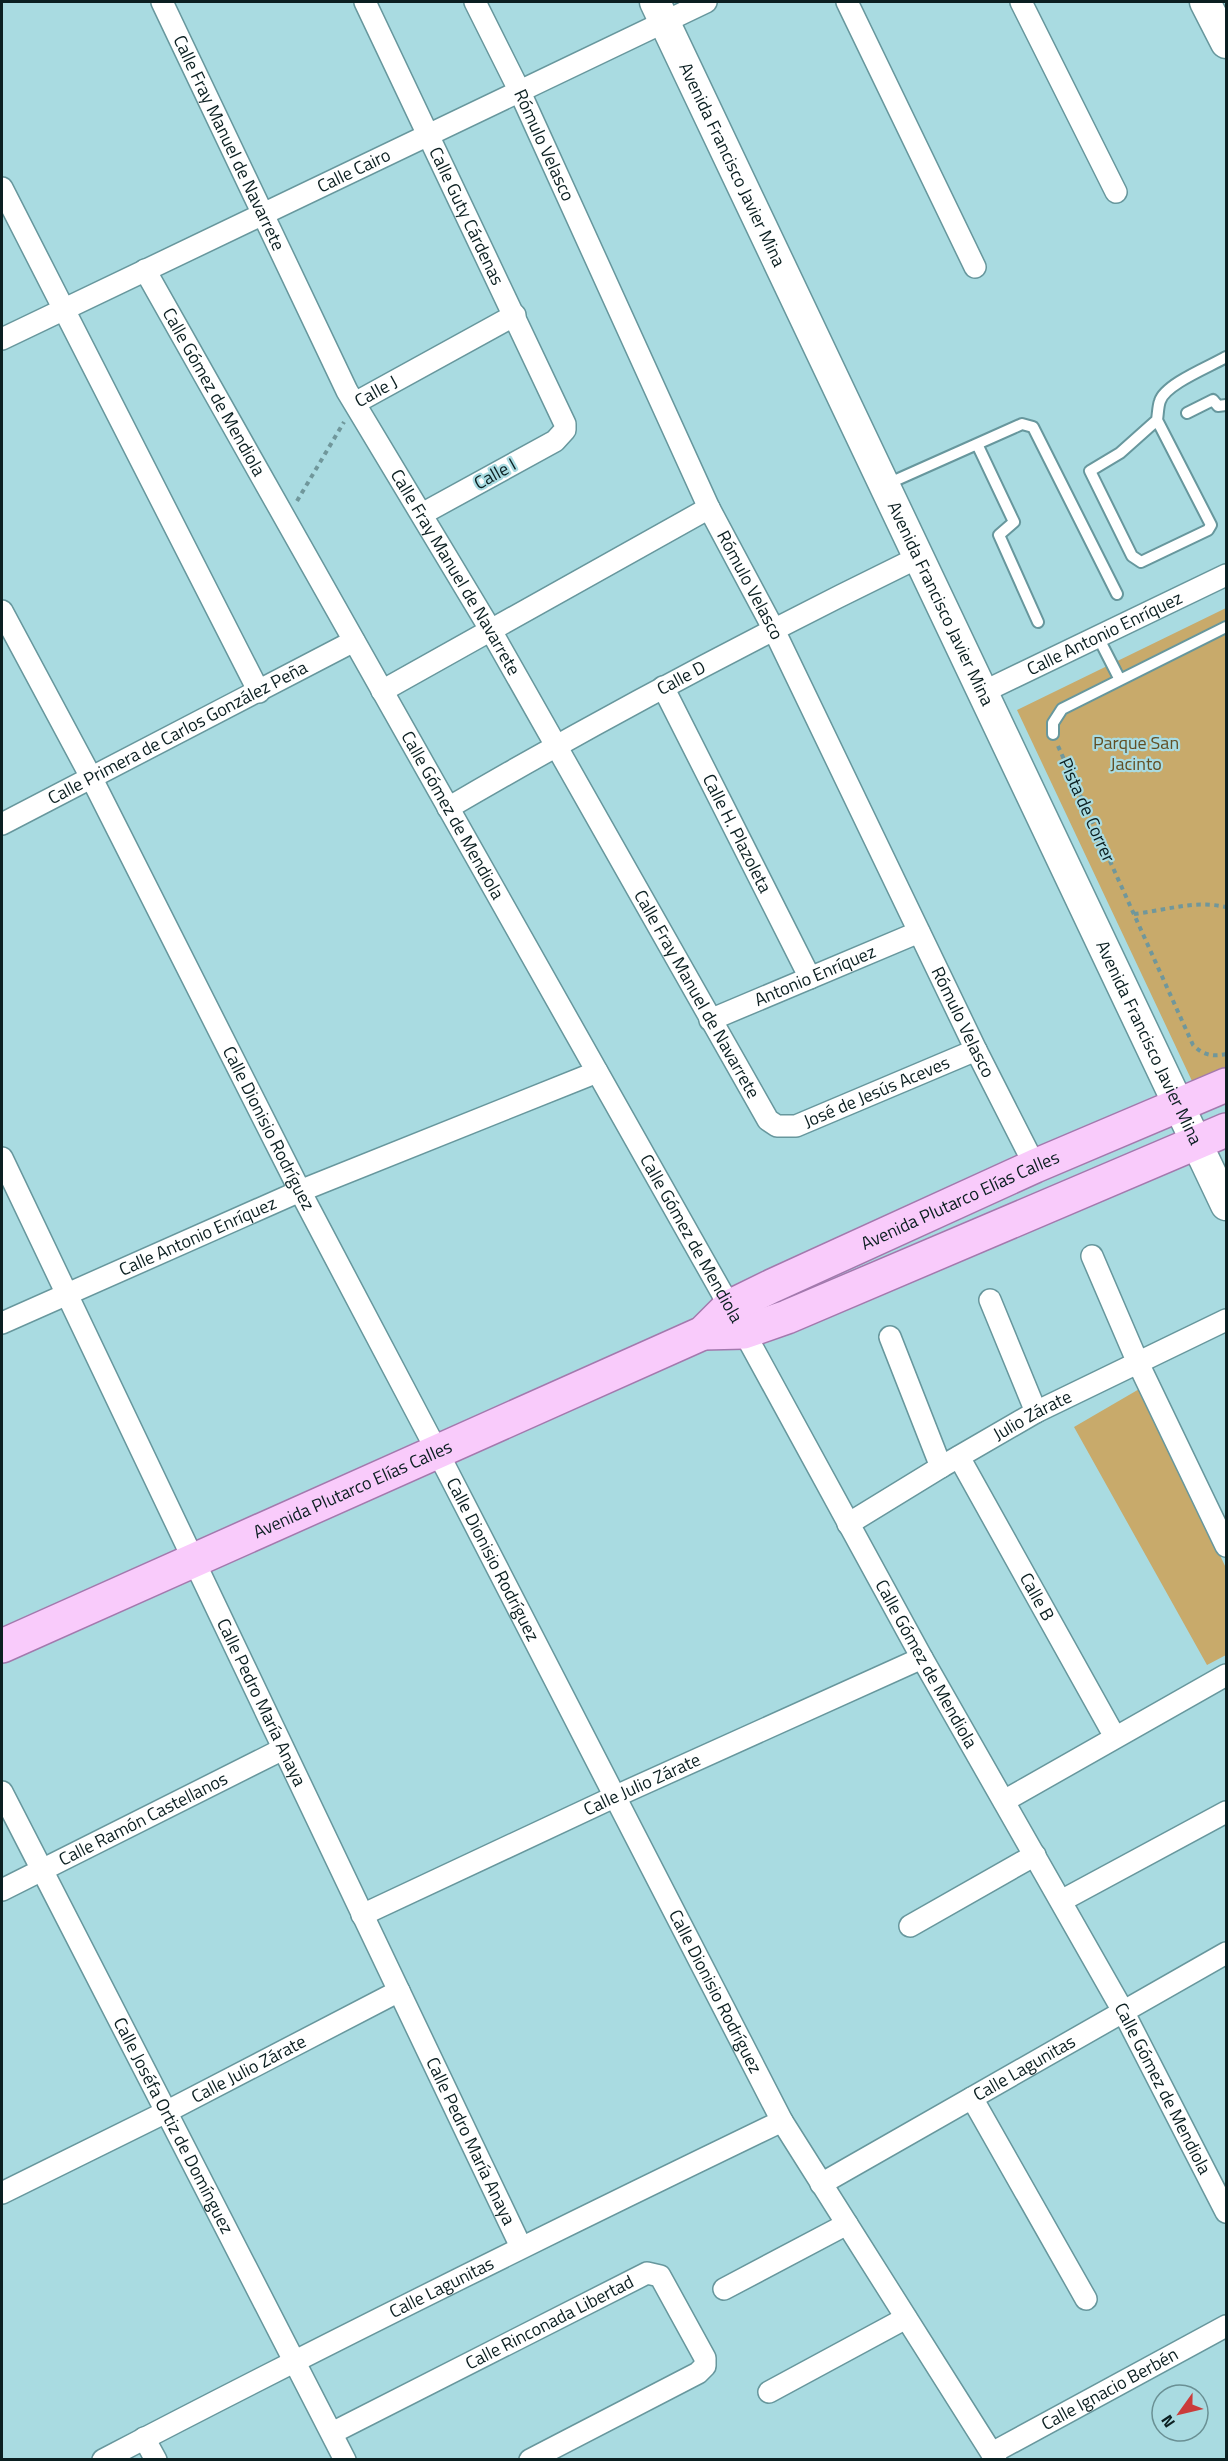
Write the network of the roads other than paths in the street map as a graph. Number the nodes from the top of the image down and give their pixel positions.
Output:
1 (162, 2) edge
2 (365, 2) edge
3 (475, 2) edge
4 (706, 2) edge
5 (847, 2) edge
6 (1021, 2) edge
7 (1205, 2) edge
8 (660, 11) edge
9 (1227, 43) edge
10 (519, 90) junction
11 (428, 134) junction
12 (2, 188) edge
13 (1116, 192) dead end
14 (262, 214) junction
15 (975, 267) dead end
16 (145, 270) junction
17 (64, 308) junction
18 (515, 315) junction
19 (2, 339) edge
20 (1227, 357) edge
21 (355, 403) junction
22 (1227, 405) edge
23 (1187, 413) dead end
24 (1157, 420) junction
25 (565, 430) joint
26 (977, 444) junction
27 (885, 485) junction
28 (709, 508) junction
29 (422, 514) junction
30 (919, 556) junction
31 (1227, 575) edge
32 (1116, 594) dead end
33 (2, 611) edge
34 (1038, 621) dead end
35 (1227, 627) edge
36 (773, 628) junction
37 (490, 629) junction
38 (1098, 637) junction
39 (354, 641) junction
40 (1119, 678) junction
41 (663, 687) junction
42 (382, 691) junction
43 (259, 692) junction
44 (983, 692) junction
45 (1053, 734) road end
46 (555, 746) junction
47 (92, 779) junction
48 (448, 808) junction
49 (2, 824) edge
50 (919, 932) junction
51 (810, 978) junction
52 (710, 1020) junction
53 (976, 1050) junction
54 (597, 1072) junction
55 (1227, 1085) edge
56 (1179, 1104) junction
57 (777, 1126) joint
58 (1227, 1131) edge
59 (1197, 1143) junction
60 (2, 1158) edge
61 (1035, 1166) junction
62 (300, 1191) junction
63 (1227, 1205) edge
64 (1092, 1256) dead end
65 (67, 1295) junction
66 (990, 1300) dead end
67 (737, 1320) junction
68 (1227, 1320) edge
69 (2, 1323) edge
70 (890, 1337) dead end
71 (1138, 1363) junction
72 (1036, 1412) junction
73 (437, 1451) junction
74 (950, 1462) junction
75 (848, 1524) junction
76 (1227, 1546) edge
77 (193, 1559) junction
78 (2, 1646) edge
79 (922, 1658) junction
80 (1227, 1675) edge
81 (1115, 1737) junction
82 (283, 1749) junction
83 (2, 1792) edge
84 (614, 1797) junction
85 (1004, 1801) junction
86 (1226, 1812) edge
87 (1035, 1855) junction
88 (40, 1871) junction
89 (2, 1890) edge
90 (1061, 1901) junction
91 (362, 1915) junction
92 (910, 1926) dead end
93 (1227, 1953) edge
94 (399, 1991) junction
95 (1123, 2011) junction
96 (972, 2098) junction
97 (166, 2112) junction
98 (782, 2121) junction
99 (821, 2184) junction
100 (2, 2193) edge
101 (1227, 2212) edge
102 (847, 2224) junction
103 (521, 2247) junction
104 (724, 2289) dead end
105 (1086, 2299) dead end
106 (906, 2318) junction
107 (1227, 2325) edge
108 (295, 2360) junction
109 (769, 2392) dead end
110 (332, 2433) junction
111 (144, 2438) junction
112 (994, 2456) edge
113 (102, 2460) edge
114 (156, 2460) edge
115 (345, 2460) edge
116 (530, 2460) edge

1 - 14 street, Calle Fray Manuel de Navarrete
2 - 11 street, Calle Guty Cárdenas
3 - 10 street, Rómulo Velasco
4 - 8 street, Calle Cairo
5 - 15 street
6 - 13 street
7 - 9 main road
8 - 10 street, Calle Cairo
8 - 27 main road, Avenida Francisco Javier Mina
10 - 11 street, Calle Cairo
10 - 28 street, Rómulo Velasco
11 - 14 street, Calle Cairo
11 - 18 street, Calle Guty Cárdenas
12 - 17 street
14 - 16 street, Calle Cairo
14 - 21 street, Calle Fray Manuel de Navarrete
16 - 17 street, Calle Cairo
16 - 39 street, Calle Gómez de Mendiola
17 - 19 street, Calle Cairo
17 - 43 street
18 - 21 street, Calle J
18 - 25 street, Calle Guty Cárdenas
20 - 24 lane
21 - 29 street, Calle Fray Manuel de Navarrete
22 - 23 lane
24 - 24 lane
25 - 29 street, Calle I
26 - 27 lane
26 - 32 lane
26 - 34 lane
27 - 30 main road, Avenida Francisco Javier Mina
28 - 36 street, Rómulo Velasco
28 - 37 street
29 - 37 street, Calle Fray Manuel de Navarrete
30 - 36 street, Calle D
30 - 44 main road, Avenida Francisco Javier Mina
31 - 38 street, Calle Antonio Enríquez
33 - 47 street, Calle Dionisio Rodríguez
35 - 40 lane
36 - 41 street, Calle D
36 - 50 street, Rómulo Velasco
37 - 42 street
37 - 46 street, Calle Fray Manuel de Navarrete
38 - 40 lane
38 - 44 street, Calle Antonio Enríquez
39 - 42 street, Calle Gómez de Mendiola
39 - 43 street, Calle Primera de Carlos González Peña
40 - 45 lane
41 - 46 street, Calle D
41 - 51 street, Calle H. Plazoleta
42 - 48 street, Calle Gómez de Mendiola
43 - 47 street, Calle Primera de Carlos González Peña
44 - 56 main road, Avenida Francisco Javier Mina
46 - 48 street, Calle D
46 - 52 street, Calle Fray Manuel de Navarrete
47 - 49 street, Calle Primera de Carlos González Peña
47 - 62 street, Calle Dionisio Rodríguez
48 - 54 street, Calle Gómez de Mendiola
50 - 51 street, Antonio Enríquez
50 - 53 street, Rómulo Velasco
51 - 52 street, Antonio Enríquez
52 - 57 street, Calle Fray Manuel de Navarrete
53 - 57 street, José de Jesús Aceves
53 - 61 street, Rómulo Velasco
54 - 62 street, Calle Antonio Enríquez
54 - 67 street, Calle Gómez de Mendiola
55 - 56 main road, Avenida Plutarco Elías Calles
56 - 59 main road, Avenida Francisco Javier Mina
56 - 61 main road, Avenida Plutarco Elías Calles
58 - 59 main road, Avenida Plutarco Elías Calles
59 - 63 main road, Avenida Francisco Javier Mina
59 - 67 main road, Avenida Plutarco Elías Calles
60 - 65 street, Calle Pedro María Anaya
61 - 67 main road, Avenida Plutarco Elías Calles
62 - 65 street, Calle Antonio Enríquez
62 - 73 street, Calle Dionisio Rodríguez
64 - 71 street
65 - 69 street, Calle Antonio Enríquez
65 - 77 street, Calle Pedro María Anaya
66 - 72 street
67 - 73 main road, Avenida Plutarco Elías Calles
67 - 75 street, Calle Gómez de Mendiola
68 - 71 street, Julio Zárate
70 - 74 street, Calle B
71 - 72 street, Julio Zárate
71 - 76 street
72 - 74 street, Julio Zárate
73 - 77 main road, Avenida Plutarco Elías Calles
73 - 84 street, Calle Dionisio Rodríguez
74 - 75 street, Julio Zárate
74 - 81 street, Calle B
75 - 79 street, Calle Gómez de Mendiola
77 - 78 main road, Avenida Plutarco Elías Calles
77 - 82 street, Calle Pedro María Anaya
79 - 84 street, Calle Julio Zárate
79 - 85 street, Calle Gómez de Mendiola
80 - 81 street
81 - 85 street
82 - 88 street, Calle Ramón Castellanos
82 - 91 street, Calle Pedro María Anaya
83 - 88 street, Calle Joséfa Ortiz de Domínguez
84 - 91 street, Calle Julio Zárate
84 - 98 street, Calle Dionisio Rodríguez
85 - 87 street, Calle Gómez de Mendiola
86 - 90 street
87 - 90 street, Calle Gómez de Mendiola
87 - 92 street
88 - 89 street, Calle Ramón Castellanos
88 - 97 street, Calle Joséfa Ortiz de Domínguez
90 - 95 street, Calle Gómez de Mendiola
91 - 94 street, Calle Pedro María Anaya
93 - 95 street, Calle Lagunitas
94 - 97 street, Calle Julio Zárate
94 - 103 street, Calle Pedro María Anaya
95 - 96 street, Calle Lagunitas
95 - 101 street, Calle Gómez de Mendiola
96 - 99 street, Calle Lagunitas
96 - 105 street
97 - 100 street, Calle Julio Zárate
97 - 108 street, Calle Joséfa Ortiz de Domínguez
98 - 99 street, Calle Dionisio Rodríguez
98 - 103 street, Calle Lagunitas
99 - 102 street, Calle Dionisio Rodríguez
102 - 104 street
102 - 106 street, Calle Dionisio Rodríguez
103 - 108 street, Calle Lagunitas
106 - 109 street
106 - 112 street, Calle Dionisio Rodríguez
107 - 112 street, Calle Ignacio Berbén
108 - 110 street, Calle Joséfa Ortiz de Domínguez
108 - 111 street, Calle Lagunitas
110 - 115 street, Calle Joséfa Ortiz de Domínguez
110 - 116 street, Calle Rinconada Libertad
111 - 113 street, Calle Lagunitas
111 - 114 street

